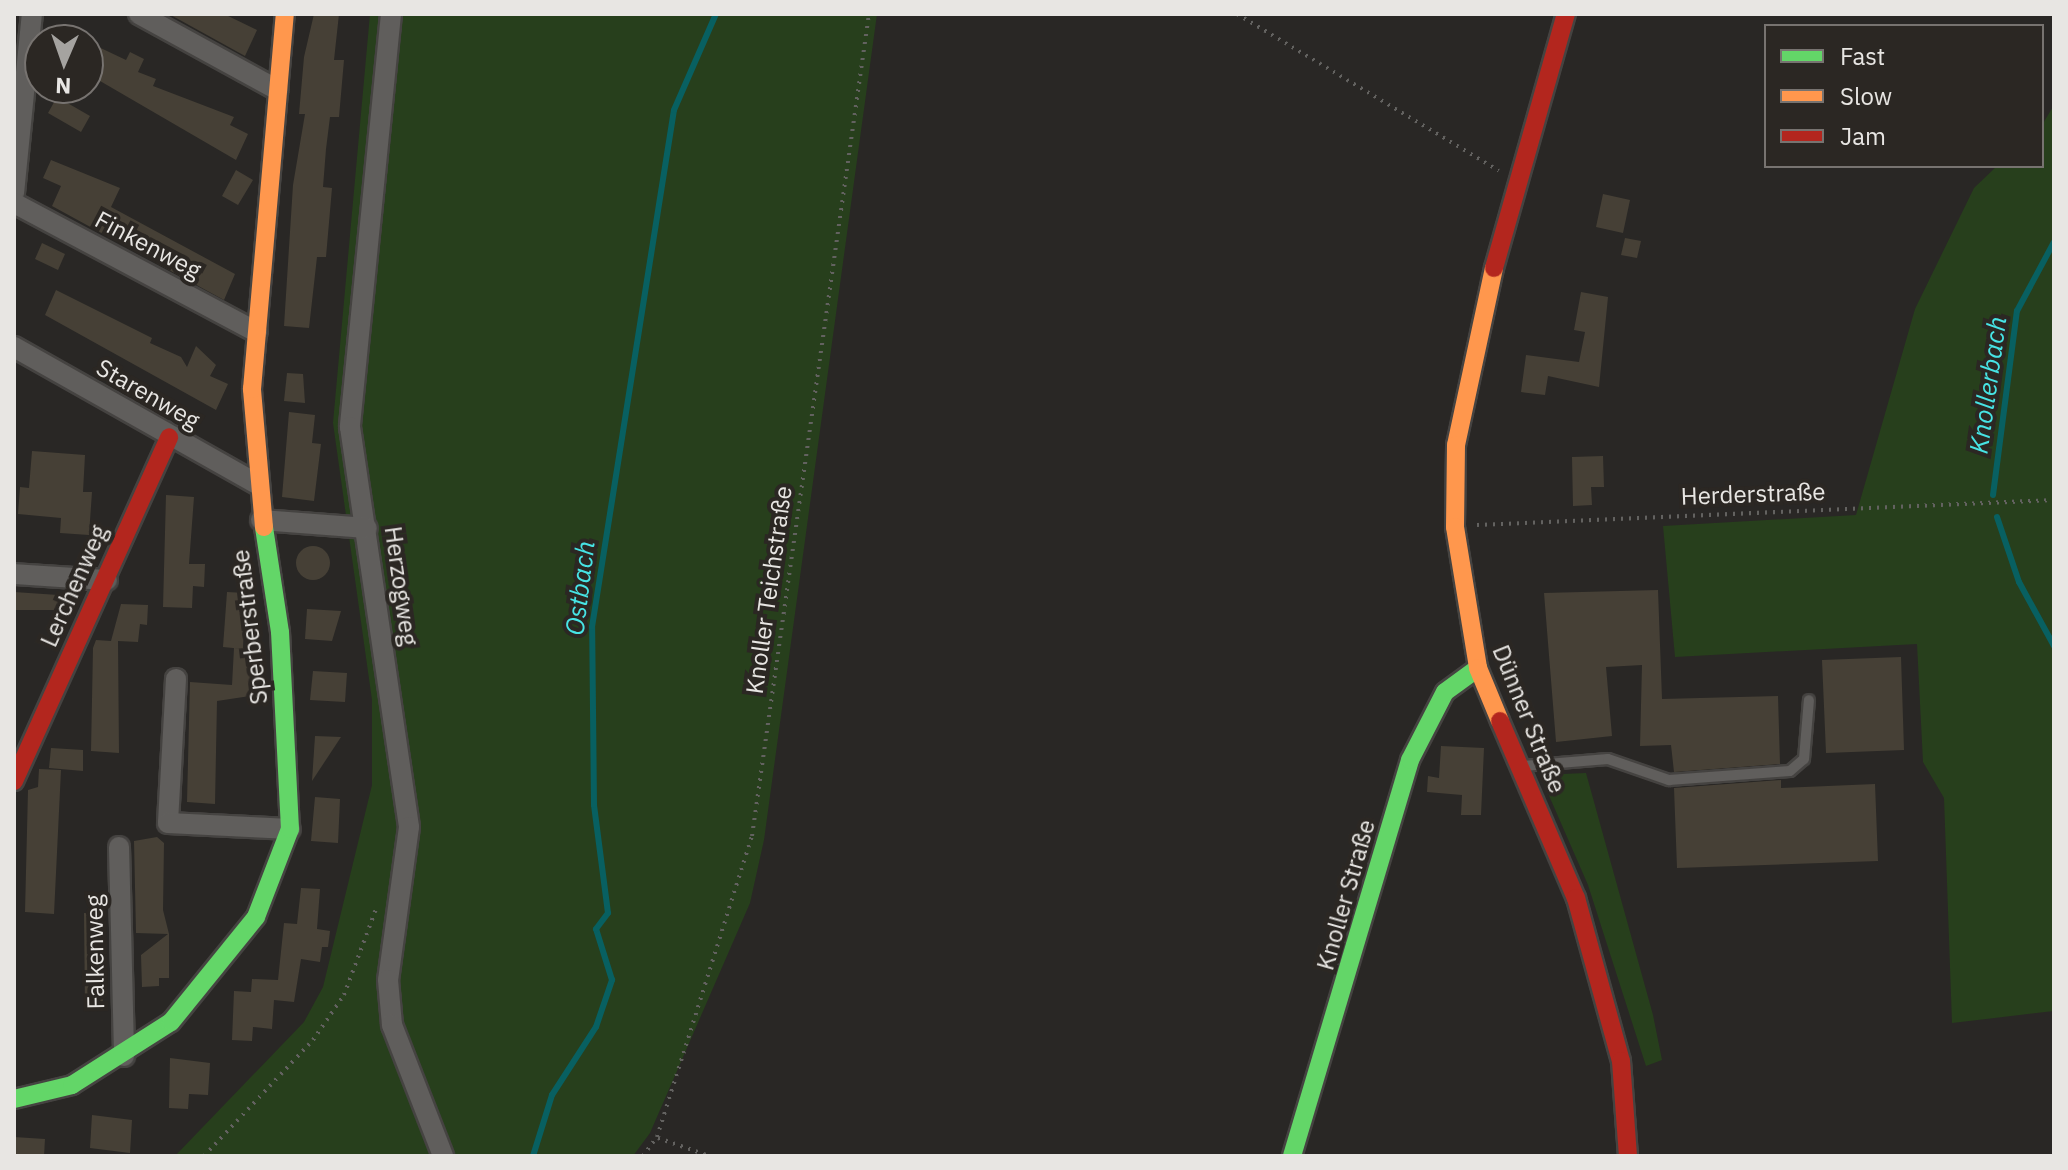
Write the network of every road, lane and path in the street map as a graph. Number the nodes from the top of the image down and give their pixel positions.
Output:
1 (32, 14) edge
2 (139, 14) edge
3 (285, 14) edge
4 (391, 14) edge
5 (869, 14) edge
6 (1237, 14) edge
7 (1566, 14) edge
8 (278, 90) junction
9 (1473, 156) dead end
10 (1506, 159) dead end
11 (1502, 174) dead end
12 (14, 193) edge
13 (14, 203) edge
14 (257, 332) junction
15 (14, 347) edge
16 (169, 437) junction
17 (257, 484) junction
18 (2054, 500) edge
19 (261, 520) junction
20 (1455, 527) junction
21 (367, 528) junction
22 (14, 574) edge
23 (107, 580) junction
24 (1478, 668) junction
25 (176, 679) dead end
26 (1809, 700) dead end
27 (19, 756) edge
28 (1521, 767) junction
29 (14, 781) edge
30 (290, 829) junction
31 (119, 847) dead end
32 (381, 894) dead end
33 (124, 1056) junction
34 (14, 1099) edge
35 (657, 1137) junction
36 (204, 1156) edge
37 (443, 1156) edge
38 (643, 1156) edge
39 (709, 1156) edge
40 (1292, 1156) edge
41 (1628, 1156) edge

1 - 12 street
2 - 8 street
3 - 8 street, Sperberstraße
4 - 21 street, Herzogweg
5 - 35 path, Knoller Teichstraße
6 - 9 path
7 - 20 street, Dünner Straße
8 - 14 street, Sperberstraße
10 - 11 path
13 - 14 street, Finkenweg
14 - 17 street, Sperberstraße
15 - 16 street, Starenweg
16 - 17 street, Starenweg
16 - 23 street, Lerchenweg
17 - 19 street, Sperberstraße
18 - 20 path, Herderstraße
19 - 21 street
19 - 30 street, Sperberstraße
20 - 24 street, Dünner Straße
21 - 37 street, Herzogweg
22 - 23 street
23 - 27 street, Lerchenweg
24 - 28 street, Dünner Straße
24 - 40 street, Knoller Straße
25 - 30 street
26 - 28 lane
27 - 29 street, Lerchenweg
28 - 41 street, Dünner Straße
30 - 33 street, Sperberstraße
31 - 33 street, Falkenweg
32 - 36 path
33 - 34 street, Sperberstraße
35 - 38 path, Knoller Teichstraße
35 - 39 path

